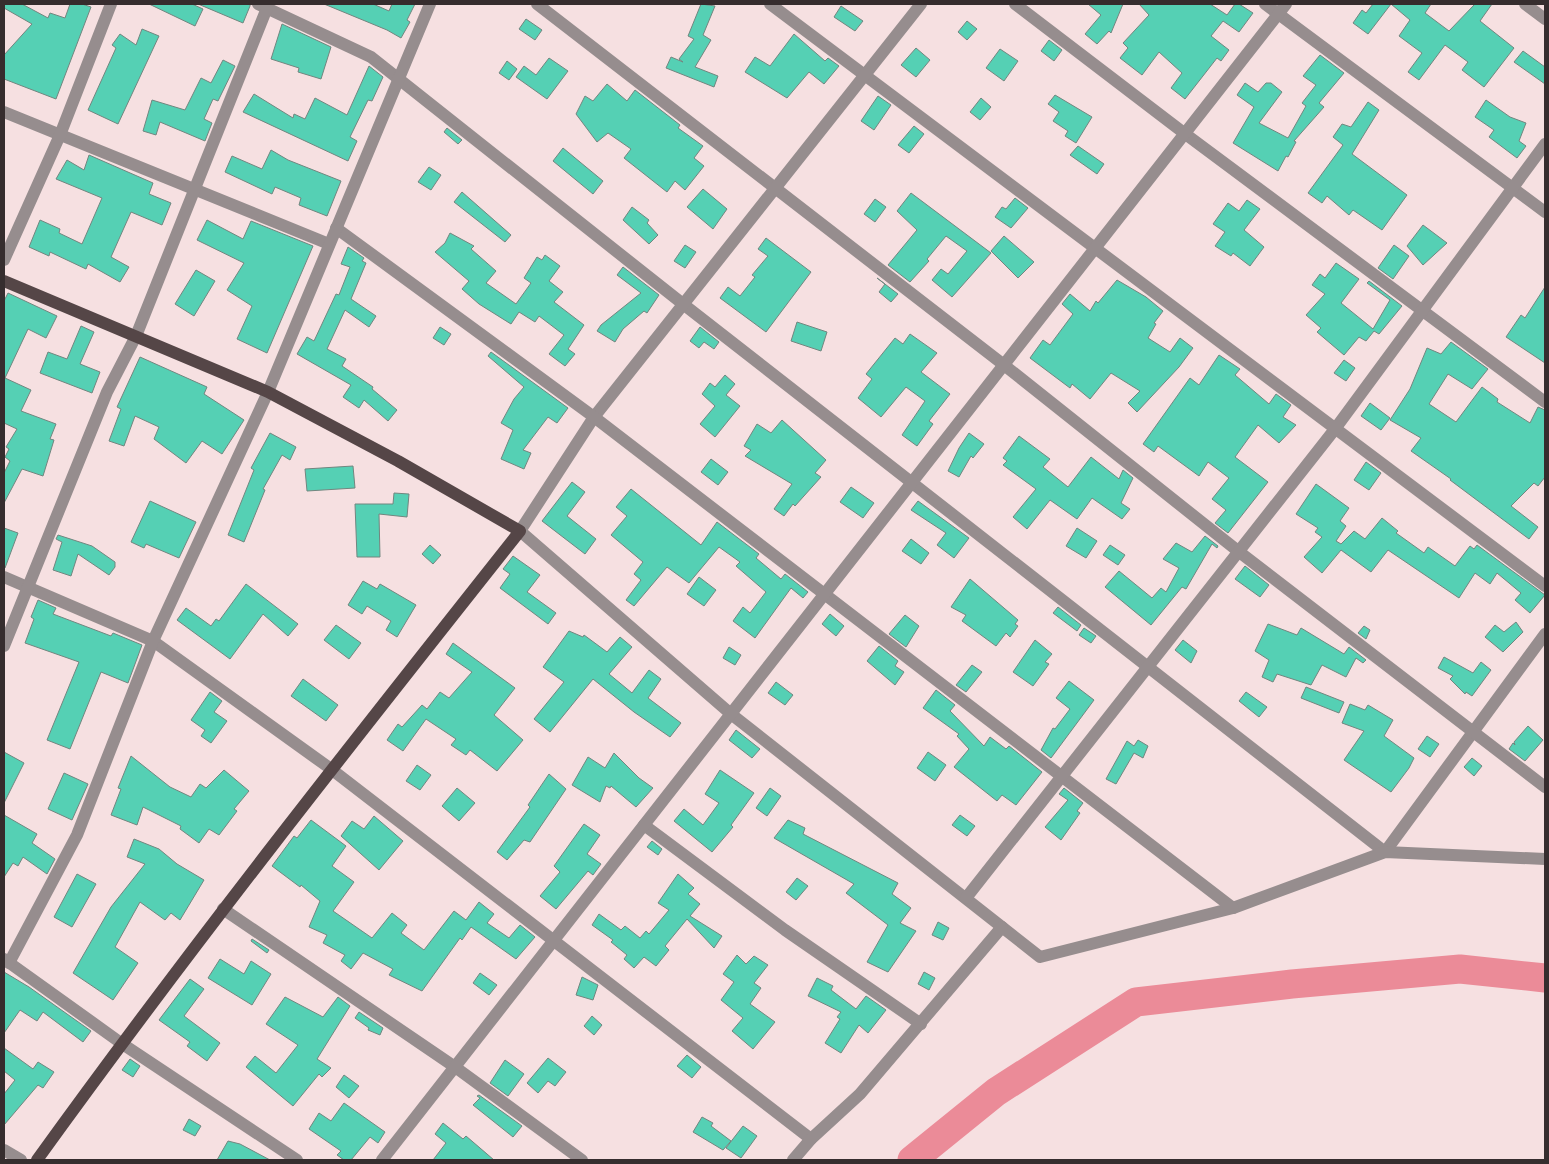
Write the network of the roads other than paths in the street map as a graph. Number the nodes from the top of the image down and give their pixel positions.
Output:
1 (111, 4) edge
2 (430, 4) edge
3 (537, 4) edge
4 (770, 4) edge
5 (921, 4) edge
6 (1015, 4) edge
7 (1265, 4) edge
8 (1525, 4) edge
9 (263, 6) edge
10 (1282, 9) edge
11 (1545, 19) edge
12 (865, 75) junction
13 (398, 80) junction
14 (4, 112) edge
15 (1184, 133) junction
16 (60, 135) junction
17 (1545, 144) edge
18 (1512, 188) junction
19 (774, 189) junction
20 (194, 190) junction
21 (1545, 212) edge
22 (336, 228) junction
23 (329, 244) junction
24 (1094, 248) junction
25 (4, 260) edge
26 (4, 281) edge
27 (684, 304) junction
28 (1422, 311) junction
29 (136, 336) junction
30 (1004, 365) junction
31 (268, 392) junction
32 (1545, 402) edge
33 (594, 417) junction
34 (1334, 428) junction
35 (912, 481) junction
36 (520, 531) junction
37 (1238, 552) junction
38 (4, 577) edge
39 (1545, 586) edge
40 (28, 587) junction
41 (824, 594) junction
42 (1545, 634) edge
43 (153, 641) junction
44 (4, 646) edge
45 (1148, 666) junction
46 (731, 714) junction
47 (1474, 731) junction
48 (331, 769) junction
49 (1061, 778) junction
50 (1545, 787) edge
51 (644, 825) junction
52 (1385, 852) junction
53 (1545, 858) edge
54 (966, 898) junction
55 (1233, 908) junction
56 (223, 909) junction
57 (1002, 927) junction
58 (553, 941) junction
59 (6, 961) edge
60 (921, 1024) junction
61 (121, 1044) junction
62 (455, 1067) junction
63 (811, 1139) junction
64 (4, 1150) edge
65 (21, 1160) edge
66 (37, 1160) edge
67 (298, 1160) edge
68 (382, 1160) edge
69 (582, 1160) edge
70 (793, 1160) edge

1 - 16 street
2 - 13 street
3 - 19 street
4 - 12 street
5 - 12 street
6 - 15 street
7 - 10 street
8 - 11 street
9 - 13 street
9 - 20 street
10 - 15 street
10 - 18 street
12 - 19 street
12 - 24 street
13 - 22 street
13 - 27 street
14 - 16 street
15 - 24 street
15 - 28 street
16 - 20 street
16 - 25 street
17 - 18 street
18 - 21 street
18 - 28 street
19 - 27 street
19 - 30 street
20 - 23 street
20 - 29 street
22 - 23 street
22 - 33 street
23 - 31 street
24 - 30 street
24 - 34 street
26 - 29 main road
27 - 33 street
27 - 35 street
28 - 32 street
28 - 34 street
29 - 31 main road
29 - 40 street
30 - 35 street
30 - 37 street
31 - 36 main road
31 - 43 street
33 - 36 street
33 - 41 street
34 - 37 street
34 - 39 street
35 - 41 street
35 - 45 street
36 - 46 street
36 - 48 main road
37 - 45 street
37 - 47 street
38 - 40 street
40 - 43 street
40 - 44 street
41 - 46 street
41 - 49 street
42 - 47 street
43 - 48 street
43 - 59 street
45 - 49 street
45 - 52 street
46 - 51 street
46 - 54 street
47 - 50 street
47 - 52 street
48 - 56 main road
48 - 58 street
49 - 54 street
49 - 55 street
51 - 58 street
51 - 60 street
52 - 53 street
52 - 55 street
54 - 57 street
55 - 57 street
56 - 61 main road
56 - 62 street
57 - 60 street
58 - 62 street
58 - 63 street
59 - 61 street
60 - 63 street
61 - 66 main road
61 - 67 street
62 - 68 street
62 - 69 street
63 - 70 street
64 - 65 street

